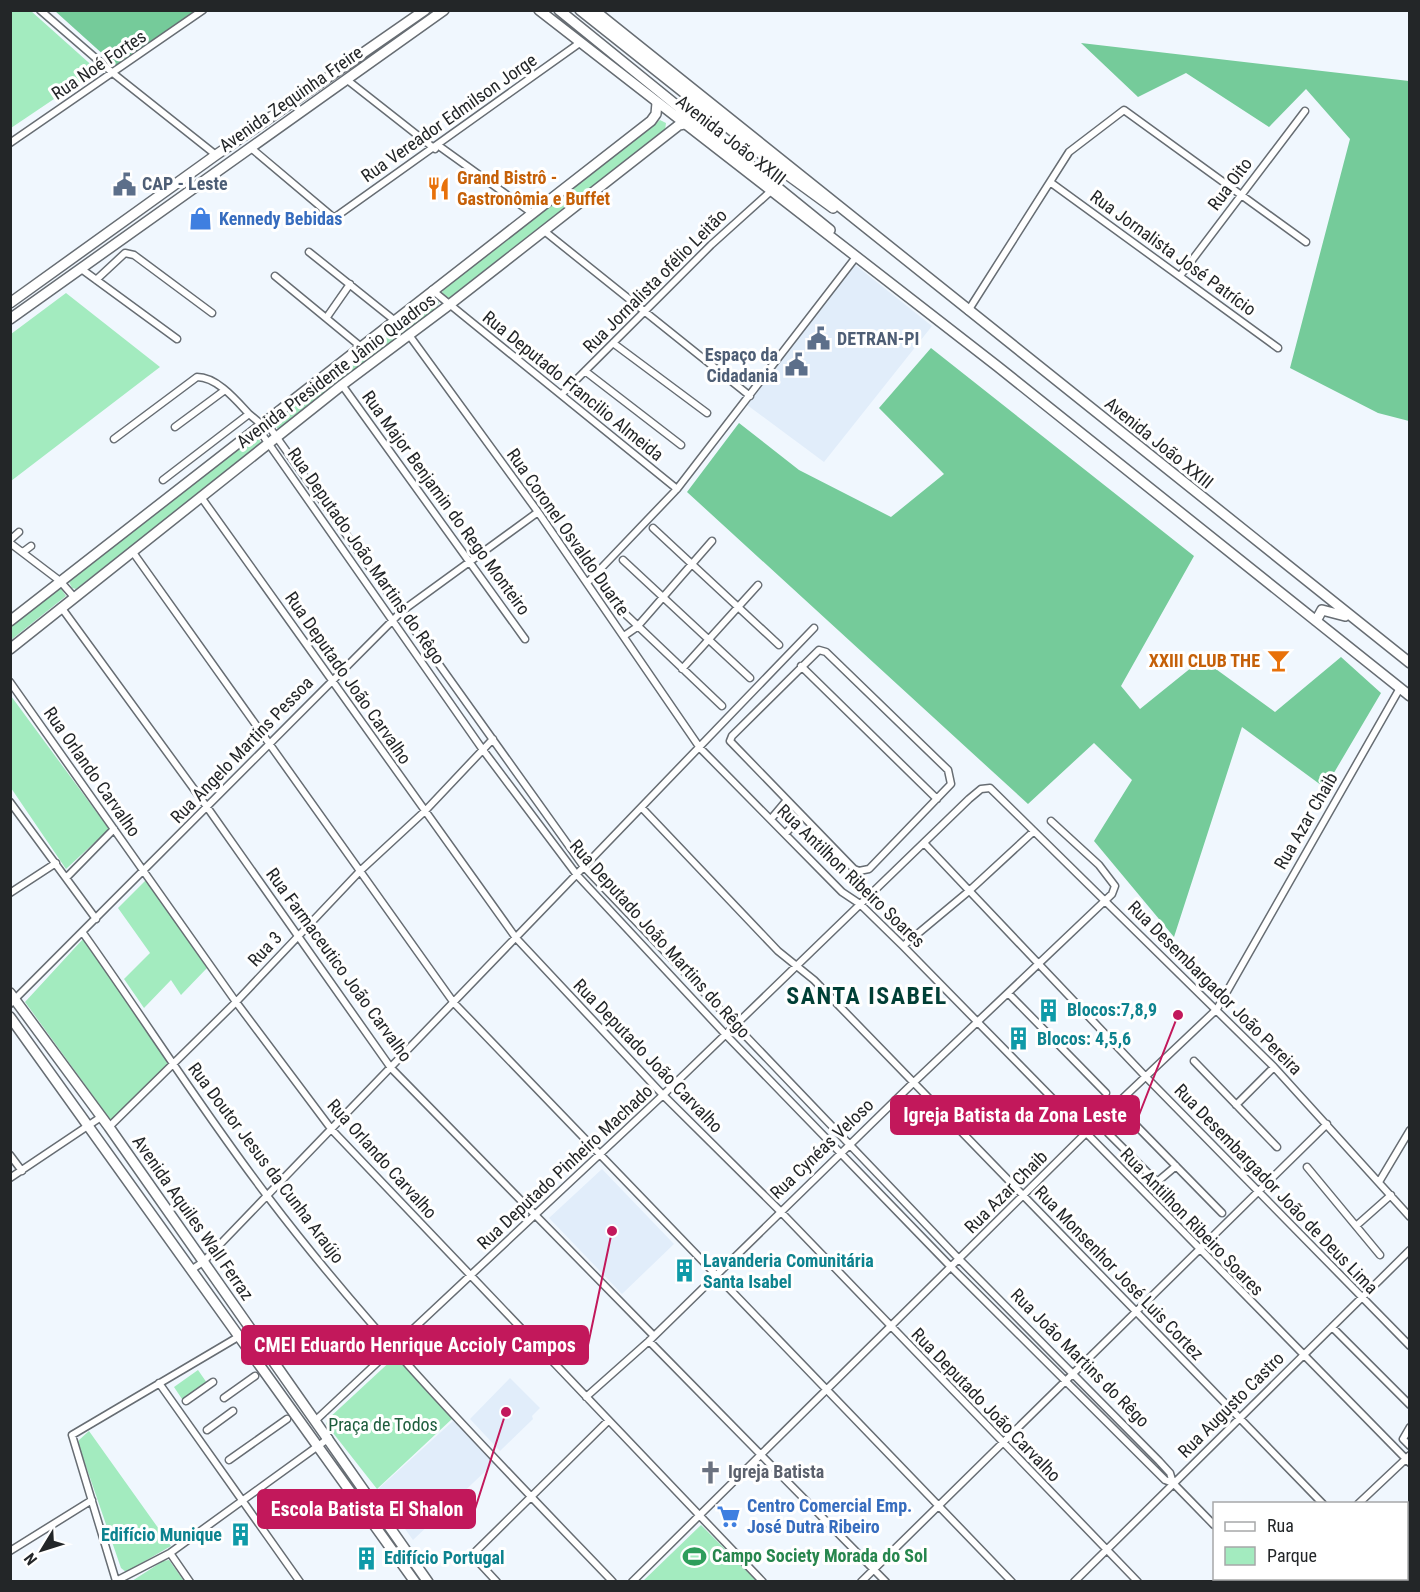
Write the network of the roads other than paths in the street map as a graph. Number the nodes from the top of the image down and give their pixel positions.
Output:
1 (40, 10) edge
2 (203, 10) edge
3 (426, 10) edge
4 (444, 10) edge
5 (539, 10) edge
6 (559, 10) edge
7 (580, 10) edge
8 (594, 10) edge
9 (390, 35) junction
10 (581, 42) junction
11 (394, 47) junction
12 (114, 74) junction
13 (346, 79) junction
14 (657, 103) junction
15 (1305, 111) dead end
16 (684, 124) junction
17 (10, 143) edge
18 (437, 147) junction
19 (251, 148) junction
20 (216, 155) junction
21 (1050, 182) junction
22 (771, 190) junction
23 (1241, 195) junction
24 (531, 213) junction
25 (543, 230) junction
26 (1306, 242) dead end
27 (888, 248) junction
28 (309, 252) dead end
29 (856, 258) junction
30 (64, 263) junction
31 (80, 268) junction
32 (49, 274) junction
33 (71, 274) junction
34 (275, 276) dead end
35 (1180, 276) junction
36 (96, 280) junction
37 (350, 284) junction
38 (57, 285) junction
39 (432, 290) junction
40 (904, 294) junction
41 (10, 303) edge
42 (449, 305) junction
43 (647, 310) junction
44 (969, 312) junction
45 (212, 313) dead end
46 (327, 317) junction
47 (10, 319) edge
48 (394, 320) junction
49 (409, 335) junction
50 (177, 339) dead end
51 (613, 343) junction
52 (360, 346) junction
53 (1278, 348) dead end
54 (585, 371) junction
55 (342, 385) junction
56 (225, 390) junction
57 (562, 394) junction
58 (750, 396) junction
59 (707, 412) dead end
60 (249, 414) junction
61 (261, 424) junction
62 (175, 427) dead end
63 (277, 437) junction
64 (114, 439) dead end
65 (269, 443) junction
66 (681, 446) dead end
67 (163, 480) dead end
68 (677, 489) junction
69 (201, 497) junction
70 (538, 512) junction
71 (654, 528) dead end
72 (19, 532) dead end
73 (712, 541) dead end
74 (10, 542) edge
75 (31, 546) dead end
76 (132, 551) junction
77 (23, 552) junction
78 (469, 560) junction
79 (623, 560) dead end
80 (692, 564) junction
81 (60, 581) junction
82 (587, 583) junction
83 (758, 585) dead end
84 (74, 597) junction
85 (664, 597) junction
86 (61, 607) junction
87 (738, 607) junction
88 (620, 609) dead end
89 (402, 611) junction
90 (393, 618) junction
91 (1353, 618) junction
92 (10, 621) edge
93 (1316, 621) junction
94 (637, 627) junction
95 (814, 628) dead end
96 (624, 636) junction
97 (525, 639) dead end
98 (709, 639) junction
99 (779, 645) dead end
100 (10, 649) edge
101 (1410, 663) edge
102 (801, 666) junction
103 (682, 669) junction
104 (750, 678) dead end
105 (332, 679) junction
106 (10, 682) edge
107 (1400, 688) junction
108 (1410, 696) edge
109 (722, 706) dead end
110 (493, 739) junction
111 (268, 744) junction
112 (700, 748) junction
113 (483, 750) junction
114 (990, 788) joint
115 (937, 799) junction
116 (787, 800) junction
117 (10, 802) edge
118 (207, 807) junction
119 (642, 808) junction
120 (424, 811) junction
121 (802, 816) junction
122 (771, 819) junction
123 (1051, 821) dead end
124 (114, 829) junction
125 (1034, 831) junction
126 (785, 834) junction
127 (924, 843) junction
128 (56, 863) junction
129 (584, 867) junction
130 (144, 872) junction
131 (360, 872) junction
132 (577, 875) junction
133 (66, 878) junction
134 (969, 891) junction
135 (10, 893) edge
136 (1106, 900) junction
137 (860, 904) junction
138 (96, 919) junction
139 (83, 933) junction
140 (298, 936) junction
141 (516, 938) junction
142 (903, 946) junction
143 (1039, 964) junction
144 (797, 966) junction
145 (1008, 993) junction
146 (12, 999) edge
147 (236, 1002) junction
148 (454, 1003) junction
149 (1217, 1009) junction
150 (10, 1017) edge
151 (977, 1022) junction
152 (735, 1025) junction
153 (726, 1035) junction
154 (1194, 1061) dead end
155 (173, 1062) junction
156 (1274, 1067) junction
157 (391, 1068) junction
158 (1145, 1076) junction
159 (913, 1083) junction
160 (1106, 1093) dead end
161 (663, 1095) junction
162 (1115, 1104) junction
163 (1236, 1105) junction
164 (101, 1117) junction
165 (1327, 1124) junction
166 (88, 1125) junction
167 (109, 1127) junction
168 (332, 1130) junction
169 (1410, 1130) edge
170 (1108, 1133) dead end
171 (1085, 1134) junction
172 (849, 1144) junction
173 (1277, 1147) dead end
174 (841, 1152) junction
175 (10, 1155) edge
176 (600, 1155) junction
177 (1176, 1166) junction
178 (1307, 1167) dead end
179 (22, 1171) junction
180 (10, 1178) edge
181 (1379, 1182) junction
182 (1260, 1191) junction
183 (1390, 1195) junction
184 (267, 1196) junction
185 (1023, 1196) junction
186 (780, 1211) junction
187 (1222, 1213) dead end
188 (537, 1214) junction
189 (1410, 1217) edge
190 (1356, 1226) junction
191 (1410, 1250) edge
192 (1200, 1251) junction
193 (1380, 1255) dead end
194 (959, 1259) junction
195 (203, 1262) junction
196 (951, 1267) junction
197 (191, 1270) junction
198 (714, 1275) junction
199 (471, 1276) junction
200 (1362, 1298) junction
201 (1135, 1312) junction
202 (890, 1326) junction
203 (1332, 1327) junction
204 (654, 1336) junction
205 (238, 1337) junction
206 (649, 1341) junction
207 (1410, 1346) edge
208 (392, 1350) junction
209 (1301, 1355) junction
210 (1074, 1372) junction
211 (255, 1376) dead end
212 (213, 1382) dead end
213 (1065, 1382) junction
214 (159, 1383) junction
215 (827, 1389) junction
216 (586, 1397) junction
217 (224, 1398) dead end
218 (186, 1401) dead end
219 (1410, 1405) edge
220 (234, 1412) dead end
221 (1239, 1418) junction
222 (287, 1419) dead end
223 (316, 1420) junction
224 (608, 1421) junction
225 (1410, 1427) edge
226 (207, 1430) dead end
227 (329, 1438) junction
228 (1003, 1443) junction
229 (318, 1446) junction
230 (1410, 1446) edge
231 (762, 1455) junction
232 (1408, 1459) edge
233 (229, 1460) dead end
234 (1173, 1483) junction
235 (532, 1498) junction
236 (243, 1499) junction
237 (92, 1500) junction
238 (1322, 1502) edge
239 (1359, 1502) edge
240 (938, 1506) junction
241 (699, 1516) junction
242 (1213, 1523) edge
243 (1106, 1549) junction
244 (10, 1551) edge
245 (170, 1553) junction
246 (874, 1569) junction
247 (116, 1581) edge
248 (190, 1581) edge
249 (300, 1581) edge
250 (415, 1581) edge
251 (428, 1581) edge
252 (497, 1581) edge
253 (613, 1581) edge
254 (632, 1581) edge
255 (763, 1581) edge
256 (861, 1581) edge
257 (886, 1581) edge
258 (1012, 1581) edge
259 (1074, 1581) edge
260 (1138, 1581) edge

1 - 12 street
2 - 12 street, Rua Noé Fortes
3 - 9 main road, Avenida Zequinha Freire
4 - 11 main road, Avenida Zequinha Freire
5 - 10 main road, Avenida João XXIII
6 - 40 main road, Avenida João XXIII
7 - 27 main road, Avenida João XXIII
8 - 27 main road, Avenida João XXIII
9 - 11 main road
9 - 20 main road, Avenida Zequinha Freire
10 - 14 main road, Avenida João XXIII
10 - 18 street, Rua Vereador Edmilson Jorge
11 - 13 main road, Avenida Zequinha Freire
12 - 17 street, Rua Noé Fortes
12 - 20 street
13 - 18 street
13 - 19 main road, Avenida Zequinha Freire
14 - 16 main road, Avenida João XXIII
14 - 24 main road, Avenida Presidente Jânio Quadros
15 - 23 street, Rua Oito
16 - 22 main road, Avenida João XXIII
16 - 25 main road, Avenida Presidente Jânio Quadros
18 - 19 street, Rua Vereador Edmilson Jorge
18 - 24 street
19 - 31 main road, Avenida Zequinha Freire
20 - 30 main road, Avenida Zequinha Freire
21 - 23 street
21 - 35 street, Rua Jornalista José Patrício
21 - 44 street
22 - 29 main road, Avenida João XXIII
22 - 43 street, Rua Jornalista ofélio Leitão
23 - 26 street
23 - 35 street, Rua Oito
24 - 39 main road, Avenida Presidente Jânio Quadros
25 - 42 main road, Avenida Presidente Jânio Quadros
25 - 43 street
27 - 44 main road, Avenida João XXIII
28 - 37 street
29 - 40 main road, Avenida João XXIII
29 - 58 street
30 - 32 main road, Avenida Zequinha Freire
30 - 33 main road
31 - 33 main road, Avenida Zequinha Freire
31 - 36 street
32 - 38 main road
32 - 41 main road, Avenida Zequinha Freire
33 - 38 main road, Avenida Zequinha Freire
34 - 46 street
35 - 53 street, Rua Jornalista José Patrício
36 - 45 street
36 - 50 street
37 - 46 street
37 - 48 street
38 - 47 main road, Avenida Zequinha Freire
39 - 42 street, Rua Deputado Francilio Almeida
39 - 48 main road, Avenida Presidente Jânio Quadros
40 - 93 main road, Avenida João XXIII
42 - 49 main road, Avenida Presidente Jânio Quadros
42 - 57 street, Rua Deputado Francilio Almeida
43 - 51 street, Rua Jornalista ofélio Leitão
43 - 58 street
44 - 91 main road, Avenida João XXIII
46 - 52 street
48 - 52 main road, Avenida Presidente Jânio Quadros
49 - 55 main road, Avenida Presidente Jânio Quadros
49 - 70 street, Rua Coronel Osvaldo Duarte
51 - 54 street, Rua Jornalista ofélio Leitão
51 - 59 street
52 - 61 main road, Avenida Presidente Jânio Quadros
54 - 57 street, Rua Jornalista ofélio Leitão
54 - 66 street, Rua Deputado Francilio Almeida
55 - 63 main road, Avenida Presidente Jânio Quadros
55 - 78 street, Rua Major Benjamin do Rego Monteiro
56 - 60 street
56 - 62 street
56 - 64 street
57 - 68 street, Rua Deputado Francilio Almeida
58 - 68 street
60 - 61 street
60 - 67 street
61 - 63 street, Rua Deputado João Martins do Rêgo
61 - 65 street, Rua Deputado João Martins do Rêgo
61 - 81 main road, Avenida Presidente Jânio Quadros
63 - 65 main road, Avenida Presidente Jânio Quadros
63 - 89 street, Rua Deputado João Martins do Rêgo
65 - 69 main road, Avenida Presidente Jânio Quadros
65 - 90 street, Rua Deputado João Martins do Rêgo
68 - 82 street
69 - 76 main road, Avenida Presidente Jânio Quadros
69 - 105 street, Rua Deputado João Carvalho
70 - 78 street, Rua Angelo Martins Pessoa
70 - 82 street, Rua Coronel Osvaldo Duarte
71 - 80 street
72 - 74 street
73 - 80 street
74 - 77 street
75 - 77 street
76 - 84 main road, Avenida Presidente Jânio Quadros
76 - 111 street
77 - 81 street
78 - 89 street, Rua Angelo Martins Pessoa
78 - 97 street, Rua Major Benjamin do Rego Monteiro
79 - 85 street
80 - 85 street
80 - 87 street
81 - 84 street
81 - 92 main road, Avenida Presidente Jânio Quadros
82 - 96 street, Rua Coronel Osvaldo Duarte
83 - 87 street
84 - 86 main road, Avenida Presidente Jânio Quadros
85 - 94 street
85 - 98 street
86 - 100 main road, Avenida Presidente Jânio Quadros
86 - 118 street, Rua Farmaceutico João Carvalho
87 - 98 street
87 - 99 street
88 - 94 street
89 - 90 street, Rua Angelo Martins Pessoa
89 - 110 street, Rua Deputado João Martins do Rêgo
90 - 105 street, Rua Angelo Martins Pessoa
90 - 113 street, Rua Deputado João Martins do Rêgo
91 - 93 main road
91 - 101 main road, Avenida João XXIII
93 - 107 main road, Avenida João XXIII
94 - 96 street
94 - 103 street
95 - 112 street
96 - 112 street, Rua Coronel Osvaldo Duarte
98 - 103 street
98 - 104 street
102 - 115 street
102 - 115 street
102 - 116 street
103 - 109 street
105 - 111 street, Rua Angelo Martins Pessoa
105 - 120 street, Rua Deputado João Carvalho
106 - 124 street, Rua Orlando Carvalho
107 - 108 main road, Avenida João XXIII
107 - 149 street, Rua Azar Chaib
110 - 113 street, Rua 3
110 - 129 street, Rua Deputado João Martins do Rêgo
111 - 118 street, Rua Angelo Martins Pessoa
111 - 131 street
112 - 119 street
112 - 122 street, Rua Antilhon Ribeiro Soares
113 - 120 street, Rua 3
113 - 132 street, Rua Deputado João Martins do Rêgo
114 - 125 street, Rua Desembargador João Pereira
114 - 127 street, Rua Deputado Pinheiro Machado
115 - 121 street
116 - 121 street
116 - 122 street
117 - 128 street
118 - 130 street, Rua Angelo Martins Pessoa
118 - 140 street, Rua Farmaceutico João Carvalho
119 - 129 street
119 - 144 street, Rua Monsenhor José Luis Cortez
120 - 131 street, Rua 3
120 - 141 street, Rua Deputado João Carvalho
121 - 126 street
122 - 126 street, Rua Antilhon Ribeiro Soares
123 - 136 street
124 - 130 street, Rua Orlando Carvalho
124 - 133 street
125 - 134 street
125 - 136 street, Rua Desembargador João Pereira
126 - 137 street, Rua Antilhon Ribeiro Soares
127 - 134 street, Rua Desembargador João de Deus Lima
127 - 137 street, Rua Deputado Pinheiro Machado
128 - 133 street
128 - 135 street
129 - 132 street
129 - 152 street, Rua Deputado João Martins do Rêgo
130 - 138 street, Rua Angelo Martins Pessoa
130 - 147 street, Rua Orlando Carvalho
131 - 140 street, Rua 3
131 - 148 street
132 - 141 street
132 - 153 street, Rua Deputado João Martins do Rêgo
133 - 138 street
134 - 142 street
134 - 143 street, Rua Desembargador João de Deus Lima
136 - 143 street, Rua Cynéas Veloso
136 - 149 street, Rua Desembargador João Pereira
137 - 142 street, Rua Antilhon Ribeiro Soares
137 - 144 street, Rua Deputado Pinheiro Machado
138 - 139 street, Rua Angelo Martins Pessoa
139 - 146 street, Rua Angelo Martins Pessoa
139 - 155 street, Rua Doutor Jesus da Cunha Araújo
140 - 147 street, Rua 3
140 - 157 street, Rua Farmaceutico João Carvalho
141 - 148 street
141 - 161 street, Rua Deputado João Carvalho
142 - 151 street, Rua Antilhon Ribeiro Soares
143 - 145 street, Rua Cynéas Veloso
143 - 158 street, Rua Desembargador João de Deus Lima
144 - 152 street, Rua Deputado Pinheiro Machado
144 - 159 street, Rua Monsenhor José Luis Cortez
145 - 151 street, Rua Cynéas Veloso
145 - 160 street
146 - 164 main road, Avenida Aquiles Wall Ferraz
147 - 155 street, Rua 3
147 - 168 street, Rua Orlando Carvalho
148 - 157 street
148 - 176 street
149 - 156 street, Rua Desembargador João Pereira
149 - 158 street, Rua Azar Chaib
150 - 166 main road, Avenida Aquiles Wall Ferraz
151 - 159 street, Rua Cynéas Veloso
151 - 171 street, Rua Antilhon Ribeiro Soares
152 - 153 street, Rua Deputado Pinheiro Machado
152 - 172 street, Rua Deputado João Martins do Rêgo
153 - 161 street, Rua Deputado Pinheiro Machado
153 - 174 street, Rua Deputado João Martins do Rêgo
154 - 163 street
155 - 167 street, Rua 3
155 - 184 street, Rua Doutor Jesus da Cunha Araújo
156 - 163 street
156 - 165 street, Rua Desembargador João Pereira
157 - 168 street
157 - 188 street, Rua Farmaceutico João Carvalho
158 - 162 street, Rua Azar Chaib
158 - 182 street, Rua Desembargador João de Deus Lima
159 - 172 street, Rua Cynéas Veloso
159 - 185 street, Rua Monsenhor José Luis Cortez
161 - 176 street, Rua Deputado Pinheiro Machado
161 - 186 street, Rua Deputado João Carvalho
162 - 171 street, Rua Azar Chaib
162 - 177 street
163 - 173 street
164 - 166 street
164 - 167 main road, Avenida Aquiles Wall Ferraz
165 - 181 street, Rua Desembargador João Pereira
165 - 182 street
166 - 179 street
166 - 197 main road, Avenida Aquiles Wall Ferraz
167 - 195 main road, Avenida Aquiles Wall Ferraz
168 - 184 street
168 - 199 street, Rua Orlando Carvalho
169 - 181 street
170 - 177 street
171 - 185 street, Rua Azar Chaib
171 - 192 street, Rua Antilhon Ribeiro Soares
172 - 174 street, Rua Cynéas Veloso
172 - 194 street, Rua Deputado João Martins do Rêgo
174 - 186 street, Rua Cynéas Veloso
174 - 196 street, Rua Deputado João Martins do Rêgo
175 - 179 street
176 - 188 street, Rua Deputado Pinheiro Machado
176 - 198 street
177 - 187 street
178 - 190 street
179 - 180 street
181 - 183 street, Rua Desembargador João Pereira
182 - 192 street
182 - 200 street, Rua Desembargador João de Deus Lima
183 - 189 street, Rua Desembargador João Pereira
183 - 190 street
184 - 195 street
184 - 208 street, Rua Doutor Jesus da Cunha Araújo
185 - 194 street, Rua Azar Chaib
185 - 201 street, Rua Monsenhor José Luis Cortez
186 - 198 street, Rua Cynéas Veloso
186 - 202 street, Rua Deputado João Carvalho
188 - 199 street, Rua Deputado Pinheiro Machado
188 - 204 street, Rua Farmaceutico João Carvalho
190 - 193 street
191 - 200 street, Rua Augusto Castro
192 - 201 street
192 - 209 street, Rua Antilhon Ribeiro Soares
194 - 196 street, Rua Azar Chaib
194 - 210 street, Rua João Martins do Rêgo
195 - 197 street
195 - 223 main road, Avenida Aquiles Wall Ferraz
196 - 202 street, Rua Azar Chaib
196 - 213 street, Rua João Martins do Rêgo
197 - 205 main road, Avenida Aquiles Wall Ferraz
198 - 204 street, Rua Cynéas Veloso
198 - 215 street
199 - 208 street, Rua Deputado Pinheiro Machado
199 - 216 street, Rua Orlando Carvalho
200 - 203 street, Rua Augusto Castro
200 - 207 street, Rua Desembargador João de Deus Lima
201 - 210 street
201 - 221 street, Rua Monsenhor José Luis Cortez
202 - 215 street, Rua Azar Chaib
202 - 228 street, Rua Deputado João Carvalho
203 - 209 street, Rua Augusto Castro
203 - 219 street
204 - 206 street, Rua Cynéas Veloso
205 - 214 street
205 - 229 main road, Avenida Aquiles Wall Ferraz
206 - 216 street, Rua Cynéas Veloso
206 - 231 street
208 - 223 street, Rua Deputado Pinheiro Machado
208 - 235 street, Rua Doutor Jesus da Cunha Araújo
209 - 221 street, Rua Augusto Castro
209 - 232 street, Rua Antilhon Ribeiro Soares
210 - 213 street
210 - 234 street, Rua João Martins do Rêgo
211 - 217 street
212 - 218 street
213 - 228 street
213 - 234 street, Rua João Martins do Rêgo
214 - 236 street
214 - 237 street
215 - 231 street, Rua Azar Chaib
215 - 240 street
216 - 224 street, Rua Orlando Carvalho
220 - 226 street
221 - 234 street, Rua Augusto Castro
221 - 238 street, Rua Monsenhor José Luis Cortez
222 - 233 street
223 - 227 main road, Avenida Aquiles Wall Ferraz
224 - 235 street
224 - 241 street, Rua Orlando Carvalho
225 - 230 street
227 - 229 street
227 - 251 main road, Avenida Aquiles Wall Ferraz
228 - 240 street
228 - 243 street, Rua Deputado João Carvalho
229 - 236 street
229 - 250 main road, Avenida Aquiles Wall Ferraz
231 - 241 street, Rua Azar Chaib
231 - 246 street
232 - 239 street
234 - 242 street, Rua João Martins do Rêgo
234 - 243 street, Rua Augusto Castro
235 - 252 street
235 - 253 street, Rua Doutor Jesus da Cunha Araújo
236 - 245 street
236 - 249 street
237 - 244 street
237 - 247 street
240 - 246 street
240 - 258 street
241 - 254 street, Rua Azar Chaib
241 - 255 street, Rua Orlando Carvalho
243 - 259 street, Rua Augusto Castro
243 - 260 street, Rua Deputado João Carvalho
245 - 247 street
245 - 248 street
246 - 256 street
246 - 257 street

